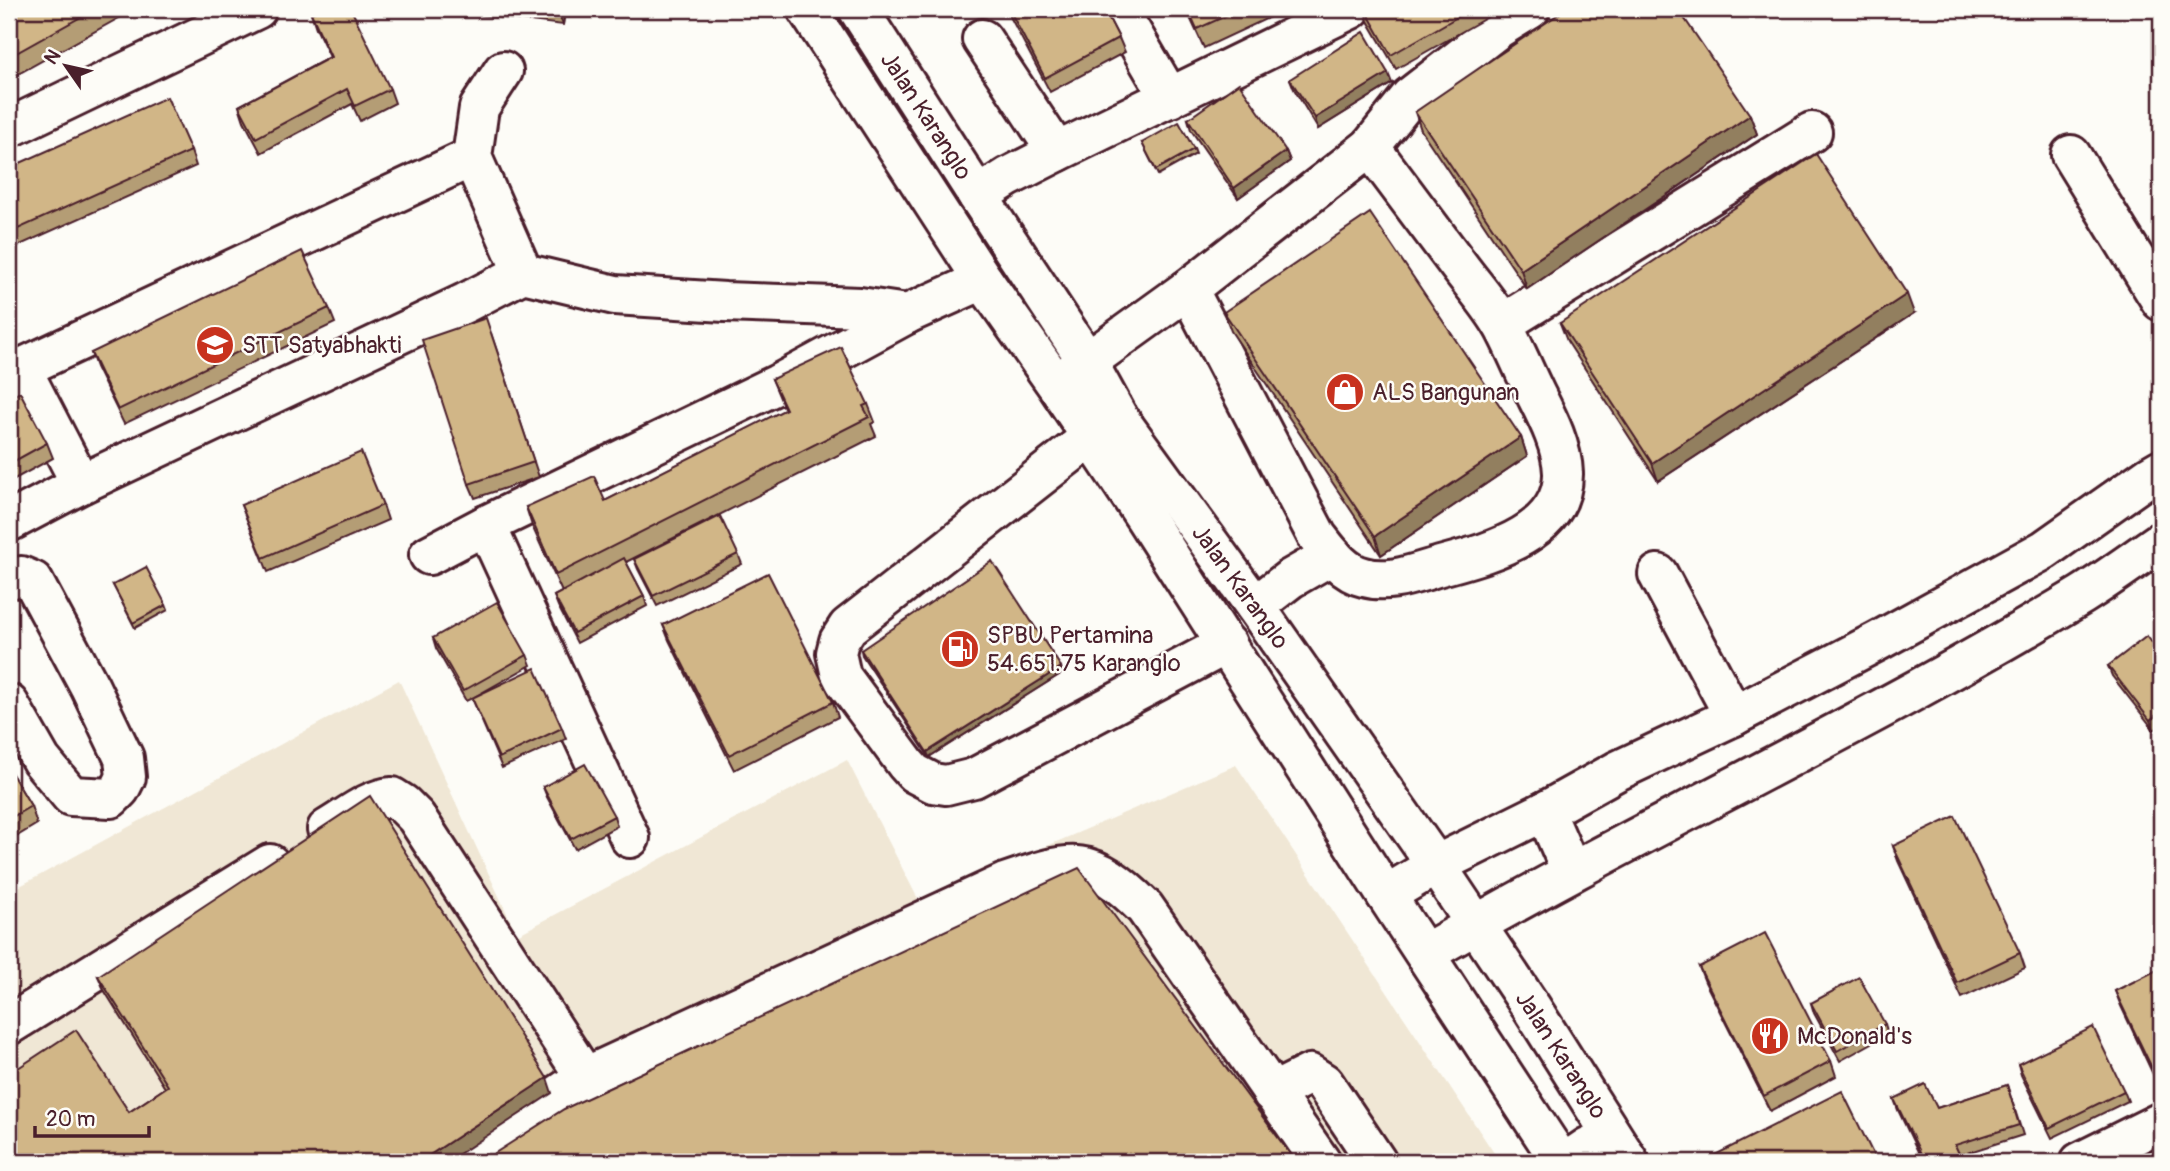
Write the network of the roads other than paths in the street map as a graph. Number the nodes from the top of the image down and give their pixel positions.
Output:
1 (257, 9) edge
2 (807, 9) edge
3 (858, 9) edge
4 (1118, 9) edge
5 (1351, 9) edge
6 (1530, 9) edge
7 (982, 39) dead end
8 (503, 71) dead end
9 (1170, 98) junction
10 (9, 128) edge
11 (1812, 132) dead end
12 (1370, 147) junction
13 (1057, 152) junction
14 (2071, 155) dead end
15 (472, 158) junction
16 (978, 197) junction
17 (523, 273) junction
18 (983, 280) junction
19 (1188, 289) junction
20 (2161, 300) edge
21 (907, 314) junction
22 (1502, 324) junction
23 (1087, 360) junction
24 (15, 371) edge
25 (1056, 384) junction
26 (1105, 428) junction
27 (2161, 469) edge
28 (81, 484) junction
29 (9, 522) edge
30 (486, 525) junction
31 (2161, 541) edge
32 (429, 555) dead end
33 (1332, 555) junction
34 (1658, 575) dead end
35 (9, 579) edge
36 (1255, 606) junction
37 (1227, 644) junction
38 (9, 704) edge
39 (1734, 716) junction
40 (1545, 811) junction
41 (630, 838) dead end
42 (1436, 865) junction
43 (1571, 871) junction
44 (1386, 895) junction
45 (1475, 925) junction
46 (1426, 953) junction
47 (9, 1025) edge
48 (585, 1077) junction
49 (1272, 1093) junction
50 (2161, 1122) edge
51 (1621, 1149) edge
52 (460, 1162) edge
53 (1321, 1162) edge
54 (1377, 1162) edge
55 (1564, 1162) edge
56 (2080, 1162) edge

1 - 10 main road
2 - 18 main road, Jalan Karanglo
3 - 16 main road, Jalan Karanglo
4 - 9 main road
5 - 9 main road
6 - 12 main road
7 - 13 main road
8 - 15 main road
9 - 13 main road
11 - 22 main road
12 - 19 main road
12 - 22 main road
13 - 16 main road
14 - 20 main road
15 - 17 main road
15 - 24 main road
16 - 23 main road, Jalan Karanglo
17 - 21 main road
17 - 28 main road
18 - 21 main road
18 - 25 main road, Jalan Karanglo
19 - 23 main road
19 - 33 main road
21 - 30 main road
22 - 33 main road
23 - 25 main road
23 - 26 main road, Jalan Karanglo
24 - 28 main road
25 - 26 main road, Jalan Karanglo
26 - 36 main road, Jalan Karanglo
26 - 37 main road, Jalan Karanglo
26 - 37 main road
27 - 39 main road
28 - 29 main road
30 - 32 main road
30 - 41 main road
31 - 43 main road
33 - 36 main road
34 - 39 main road
35 - 38 main road
36 - 42 main road, Jalan Karanglo
37 - 44 main road, Jalan Karanglo
39 - 40 main road
40 - 42 main road
40 - 43 main road
42 - 44 main road
42 - 45 main road, Jalan Karanglo
43 - 45 main road
44 - 46 main road, Jalan Karanglo
45 - 46 main road
45 - 51 main road, Jalan Karanglo
46 - 55 main road, Jalan Karanglo
47 - 48 main road
48 - 49 main road
48 - 52 main road
49 - 53 main road
49 - 54 main road
50 - 56 main road
51 - 55 main road

